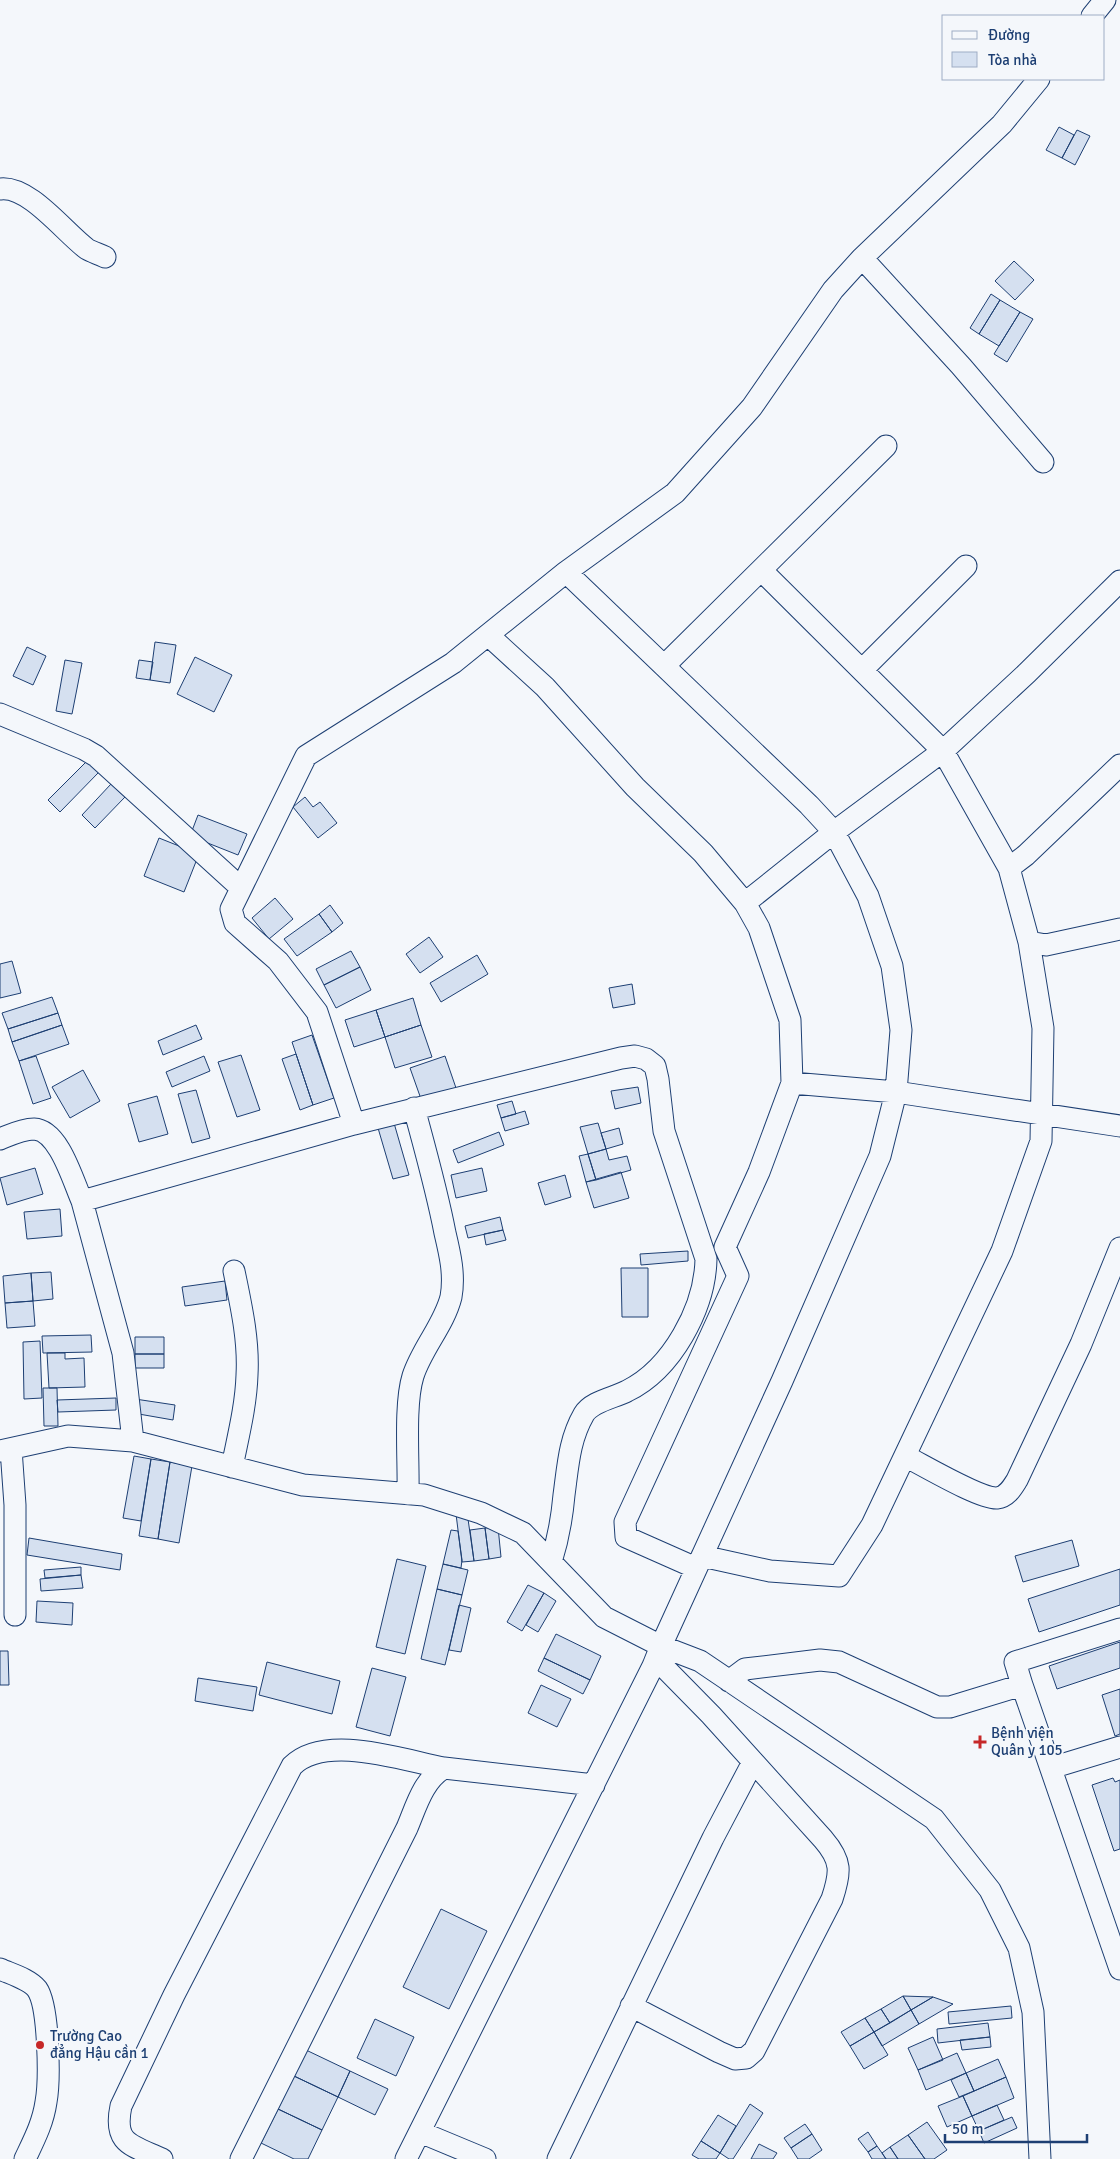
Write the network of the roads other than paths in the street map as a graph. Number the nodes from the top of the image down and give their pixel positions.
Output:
1 (1106, 0) edge
2 (1093, 15) edge
3 (1038, 80) edge
4 (0, 189) edge
5 (105, 256) dead end
6 (862, 258) junction
7 (886, 446) dead end
8 (1043, 462) dead end
9 (966, 566) dead end
10 (761, 570) junction
11 (566, 572) junction
12 (1120, 581) edge
13 (488, 635) junction
14 (664, 666) junction
15 (862, 670) junction
16 (0, 714) edge
17 (943, 751) junction
18 (1120, 765) edge
19 (834, 832) junction
20 (1009, 868) junction
21 (240, 887) junction
22 (745, 903) junction
23 (1120, 929) edge
24 (1029, 942) junction
25 (792, 1082) junction
26 (896, 1092) junction
27 (414, 1108) junction
28 (1042, 1114) junction
29 (354, 1124) junction
30 (1120, 1126) edge
31 (0, 1139) edge
32 (82, 1201) junction
33 (1120, 1248) edge
34 (234, 1271) dead end
35 (133, 1440) junction
36 (5, 1450) edge
37 (905, 1456) junction
38 (232, 1467) junction
39 (408, 1494) junction
40 (551, 1562) junction
41 (699, 1562) junction
42 (14, 1615) dead end
43 (1120, 1629) edge
44 (659, 1652) junction
45 (728, 1681) junction
46 (1022, 1685) junction
47 (1120, 1747) edge
48 (753, 1762) junction
49 (444, 1768) junction
50 (1051, 1768) junction
51 (594, 1785) junction
52 (1119, 1965) edge
53 (0, 1970) edge
54 (631, 2006) junction
55 (420, 2132) junction
56 (25, 2159) edge
57 (162, 2159) edge
58 (241, 2159) edge
59 (406, 2159) edge
60 (484, 2159) edge
61 (558, 2159) edge
62 (1040, 2159) edge

1 - 2 street
3 - 6 street
4 - 5 street
6 - 8 street
6 - 11 street
7 - 10 street
9 - 15 street
10 - 14 street
10 - 15 street
11 - 13 street
11 - 14 street
12 - 17 street
13 - 21 street
13 - 22 street
14 - 19 street
15 - 17 street
16 - 21 street
17 - 19 street
17 - 20 street
18 - 20 street
19 - 22 street
19 - 26 street
20 - 24 street
21 - 29 street
22 - 25 street
23 - 24 street
24 - 28 street
25 - 26 street
25 - 41 street
26 - 28 street
26 - 41 street
27 - 29 street
27 - 39 street
27 - 40 street
28 - 30 street
28 - 37 street
29 - 32 street
31 - 32 street
32 - 35 street
33 - 37 street
34 - 38 street
35 - 36 street
35 - 38 street
36 - 42 street
37 - 41 street
38 - 39 street
39 - 40 street
40 - 44 street
41 - 44 street
43 - 46 street
44 - 45 street
44 - 48 street
44 - 51 street
45 - 46 street
45 - 62 street
46 - 50 street
47 - 50 street
48 - 54 street
48 - 54 street
49 - 51 street
49 - 57 street
49 - 58 street
50 - 52 street
51 - 55 street
53 - 56 street
54 - 61 street
55 - 59 street
55 - 60 street

